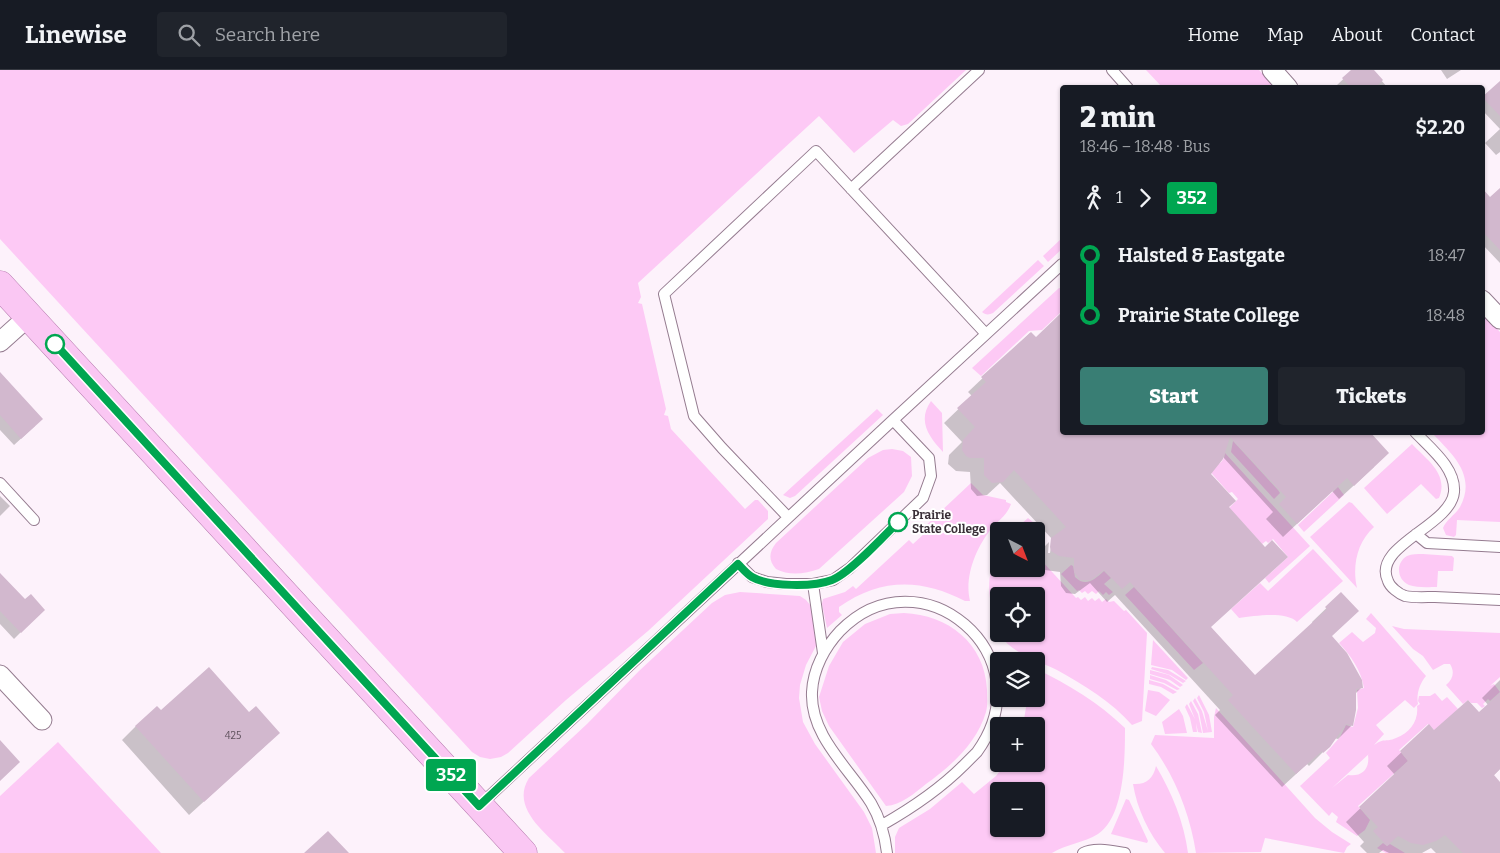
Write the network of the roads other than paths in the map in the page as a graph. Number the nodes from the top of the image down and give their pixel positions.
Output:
1 (979, 70) edge
2 (1112, 70) edge
3 (1272, 70) edge
4 (1125, 85) edge
5 (1285, 85) edge
6 (851, 189) junction
7 (1060, 266) edge
8 (0, 285) edge
9 (1485, 303) edge
10 (29, 316) junction
11 (1500, 319) edge
12 (986, 334) junction
13 (0, 342) edge
14 (893, 420) junction
15 (1418, 435) edge
16 (0, 483) edge
17 (788, 517) junction
18 (34, 520) dead end
19 (1416, 534) junction
20 (1500, 547) edge
21 (738, 564) junction
22 (813, 584) junction
23 (1500, 600) edge
24 (823, 653) junction
25 (0, 675) edge
26 (42, 720) dead end
27 (479, 806) junction
28 (882, 825) junction
29 (523, 853) edge
30 (887, 853) edge
31 (1082, 853) edge
32 (1124, 853) edge

1 - 6 lane
2 - 4 lane
3 - 5 street
6 - 12 lane
6 - 17 lane
7 - 12 lane
8 - 10 main road
9 - 11 street
10 - 13 street
10 - 27 main road
12 - 14 lane
14 - 17 lane
14 - 22 lane
15 - 19 lane
16 - 18 lane
17 - 21 lane
19 - 20 lane
19 - 23 lane
21 - 22 lane
21 - 27 lane
22 - 24 lane
24 - 28 lane
24 - 28 lane
25 - 26 street
27 - 29 main road
28 - 30 lane
31 - 32 lane

